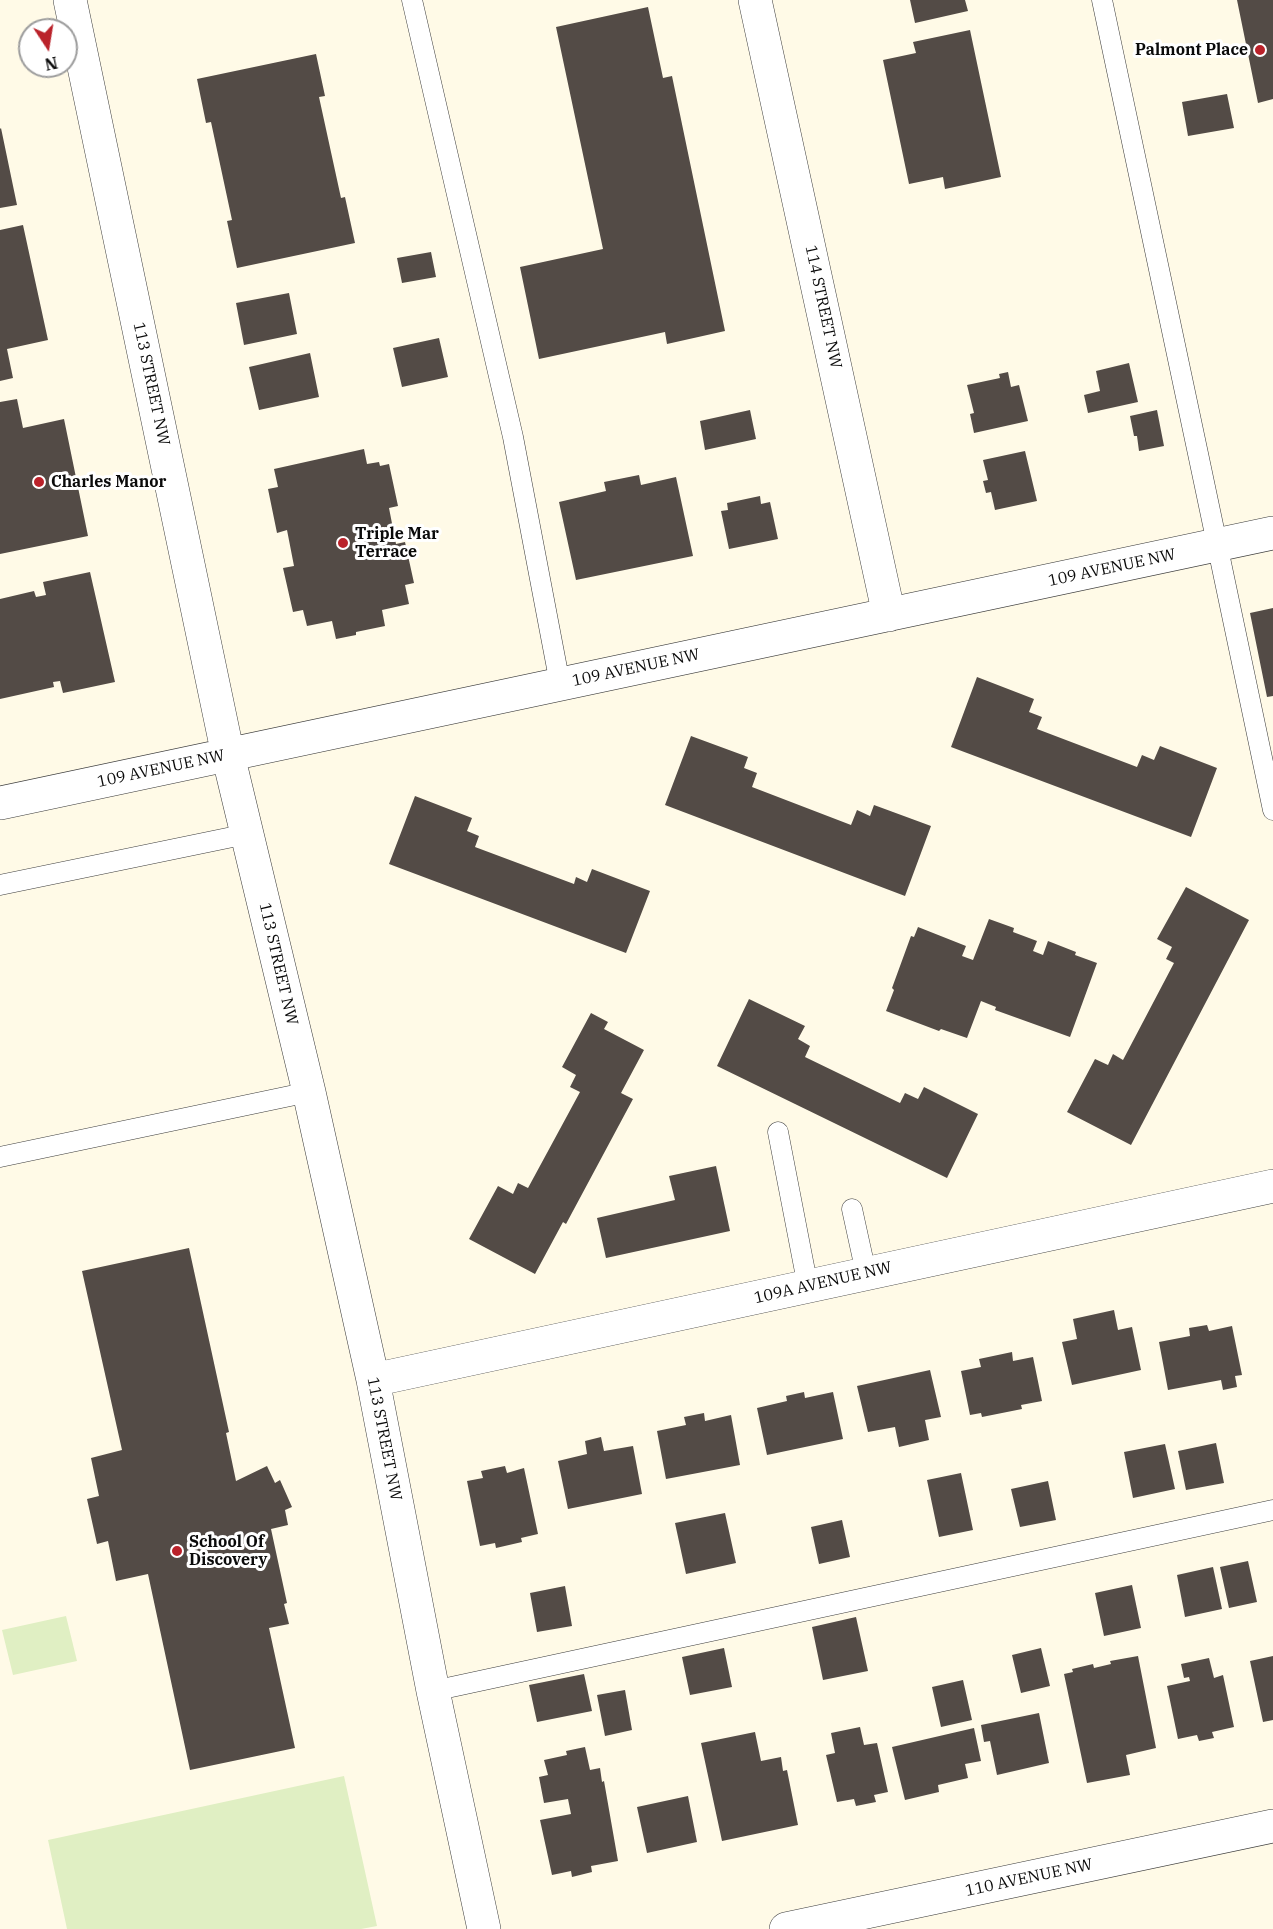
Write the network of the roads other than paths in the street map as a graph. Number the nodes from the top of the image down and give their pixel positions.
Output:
1 (70, 0) edge
2 (412, 0) edge
3 (755, 0) edge
4 (1102, 0) edge
5 (1273, 533) edge
6 (1216, 545) junction
7 (889, 615) junction
8 (560, 684) junction
9 (228, 755) junction
10 (0, 803) edge
11 (1273, 810) edge
12 (247, 834) junction
13 (0, 885) edge
14 (309, 1092) junction
15 (778, 1132) dead end
16 (0, 1157) edge
17 (1273, 1186) edge
18 (852, 1209) dead end
19 (866, 1273) junction
20 (808, 1287) junction
21 (373, 1380) junction
22 (1273, 1510) edge
23 (433, 1691) junction
24 (1273, 1826) edge
25 (484, 1929) edge
26 (786, 1929) edge

1 - 9 street, 113 STREET NW
2 - 8 lane
3 - 7 street, 114 STREET NW
4 - 6 lane
5 - 6 street, 109 AVENUE NW
6 - 7 street, 109 AVENUE NW
6 - 11 lane
7 - 8 street, 109 AVENUE NW
8 - 9 street, 109 AVENUE NW
9 - 10 street, 109 AVENUE NW
9 - 12 street, 113 STREET NW
12 - 13 lane
12 - 14 street, 113 STREET NW
14 - 16 lane
14 - 21 street, 113 STREET NW
15 - 20 lane
17 - 19 street, 109A AVENUE NW
18 - 19 lane
19 - 20 street, 109A AVENUE NW
20 - 21 street, 109A AVENUE NW
21 - 23 street, 113 STREET NW
22 - 23 lane
23 - 25 street, 113 STREET NW
24 - 26 street, 110 AVENUE NW

